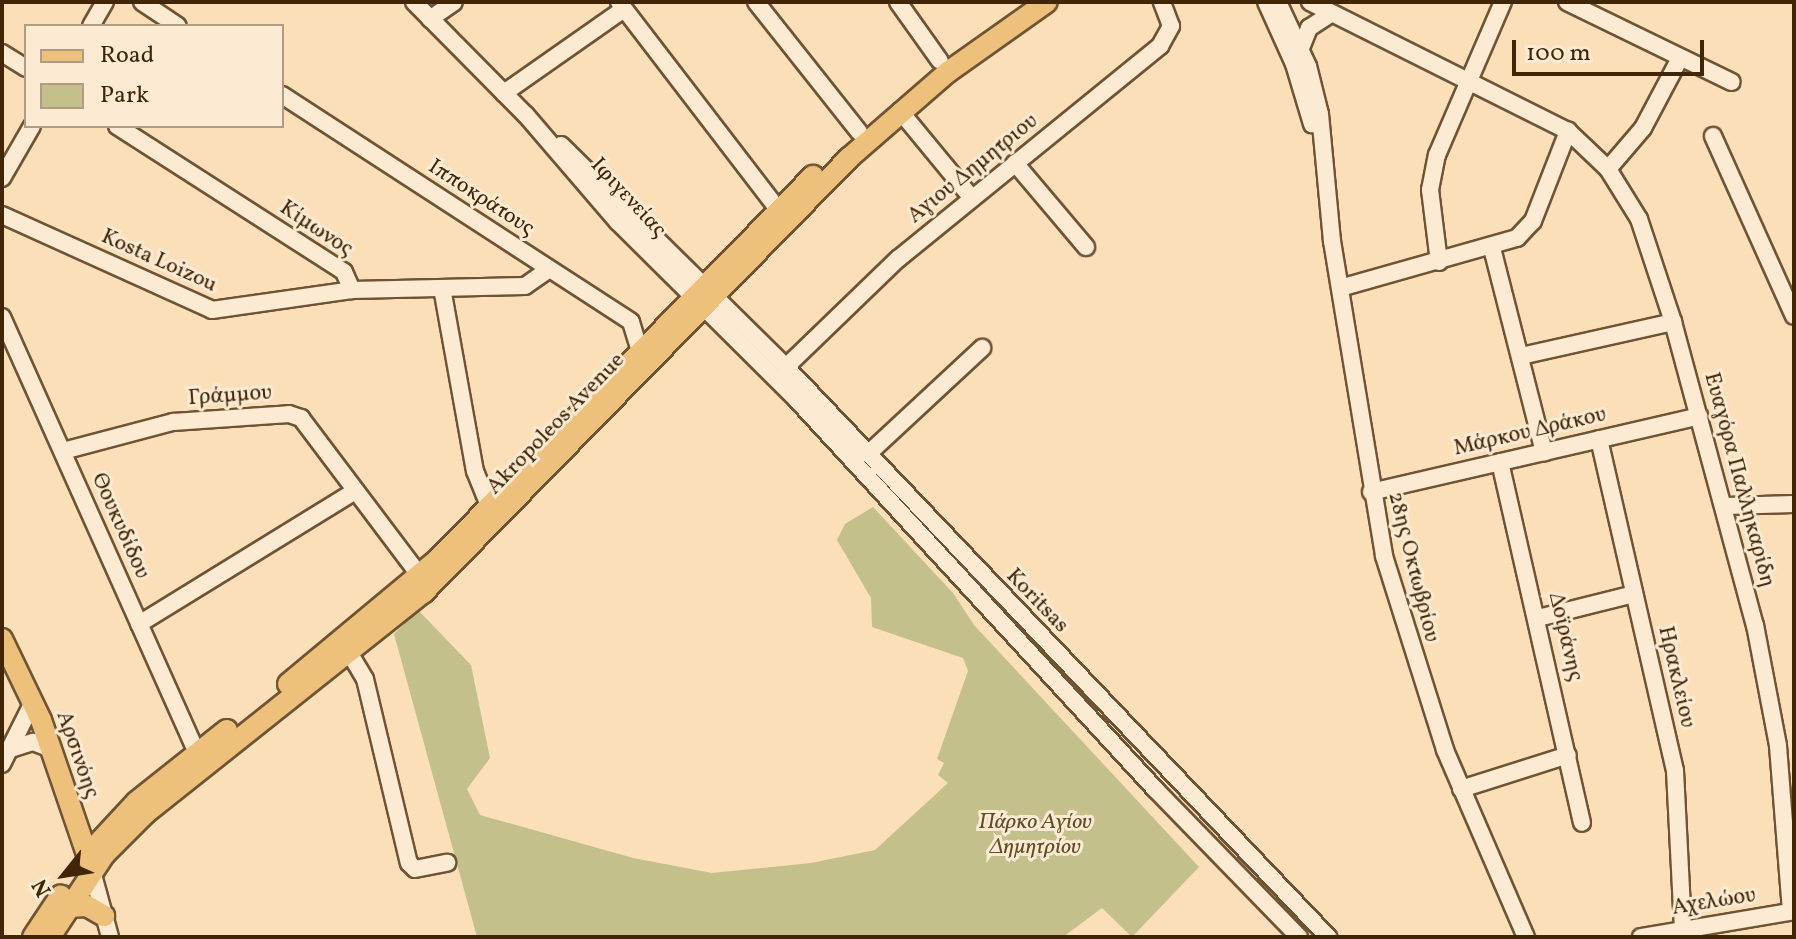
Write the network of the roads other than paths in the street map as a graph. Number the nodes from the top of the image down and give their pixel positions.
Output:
1 (105, 2) edge
2 (142, 2) edge
3 (414, 2) edge
4 (454, 2) edge
5 (756, 2) edge
6 (898, 2) edge
7 (1027, 2) edge
8 (1047, 2) edge
9 (1162, 2) edge
10 (1266, 2) edge
11 (1278, 2) edge
12 (1310, 2) edge
13 (1503, 2) edge
14 (1567, 2) edge
15 (621, 6) edge
16 (1332, 13) junction
17 (430, 19) junction
18 (92, 24) edge
19 (175, 24) edge
20 (1301, 48) junction
21 (2, 53) edge
22 (1680, 58) junction
23 (940, 61) junction
24 (24, 67) edge
25 (1466, 78) junction
26 (1732, 82) dead end
27 (504, 93) junction
28 (284, 96) edge
29 (900, 111) junction
30 (31, 128) edge
31 (120, 128) edge
32 (1568, 131) junction
33 (859, 132) junction
34 (1713, 136) dead end
35 (1015, 163) junction
36 (1608, 169) junction
37 (2, 178) edge
38 (1327, 190) junction
39 (971, 197) junction
40 (778, 209) junction
41 (2, 215) edge
42 (1086, 247) dead end
43 (1492, 248) junction
44 (1439, 262) junction
45 (549, 269) junction
46 (442, 288) junction
47 (1340, 288) junction
48 (352, 290) junction
49 (705, 296) junction
50 (1794, 316) edge
51 (2, 317) edge
52 (1673, 322) junction
53 (982, 348) dead end
54 (639, 349) junction
55 (1521, 356) junction
56 (786, 367) junction
57 (1699, 416) junction
58 (1599, 439) junction
59 (63, 451) junction
60 (1544, 452) junction
61 (868, 454) junction
62 (1500, 462) junction
63 (355, 491) junction
64 (1371, 492) junction
65 (1794, 504) edge
66 (489, 505) junction
67 (1726, 506) junction
68 (420, 576) junction
69 (1634, 594) junction
70 (1538, 618) junction
71 (139, 624) junction
72 (2, 639) edge
73 (350, 654) junction
74 (33, 702) junction
75 (11, 749) junction
76 (51, 749) junction
77 (197, 752) junction
78 (1568, 755) junction
79 (2, 764) edge
80 (1461, 789) junction
81 (69, 803) junction
82 (115, 823) junction
83 (1582, 823) dead end
84 (90, 863) junction
85 (447, 863) dead end
86 (69, 907) junction
87 (1792, 911) edge
88 (104, 916) junction
89 (1683, 928) junction
90 (33, 937) edge
91 (50, 937) edge
92 (110, 937) edge
93 (1299, 937) edge
94 (1328, 937) edge
95 (1526, 937) edge
96 (1641, 937) edge

1 - 18 street
2 - 19 street
3 - 17 street, Ιφιγενείας
4 - 17 street
5 - 33 street
6 - 23 street
7 - 23 main road, Akropoleos Avenue
8 - 29 main road, Akropoleos Avenue
9 - 35 street, Αγιου Δημητριου
10 - 38 street, 28ης Οκτωβρίου
11 - 20 street, 28ης Οκτωβρίου
12 - 16 street, Ευαγόρα Παλληκαρίδη
13 - 25 street
14 - 22 street
15 - 27 street
15 - 40 street
16 - 20 street
16 - 25 street, Ευαγόρα Παλληκαρίδη
17 - 27 street, Ιφιγενείας
20 - 38 street, 28ης Οκτωβρίου
21 - 24 street
22 - 26 street
22 - 36 street
23 - 33 main road, Akropoleos Avenue
25 - 32 street, Ευαγόρα Παλληκαρίδη
25 - 44 street
27 - 49 street, Ιφιγενείας
28 - 45 street, Ιπποκράτους
29 - 39 street
29 - 49 main road, Akropoleos Avenue
30 - 37 street
31 - 48 street, Κίμωνος
32 - 36 street, Ευαγόρα Παλληκαρίδη
32 - 43 street
33 - 40 main road, Akropoleos Avenue
34 - 50 street
35 - 39 street, Αγιου Δημητριου
35 - 42 street
36 - 52 street, Ευαγόρα Παλληκαρίδη
38 - 47 street, 28ης Οκτωβρίου
39 - 56 street, Αγιου Δημητριου
40 - 49 main road, Akropoleos Avenue
41 - 48 street, Kosta Loizou
43 - 44 street
43 - 55 street
44 - 47 street
45 - 46 street, Κίμωνος
45 - 54 street, Ιπποκράτους
46 - 48 street, Κίμωνος
46 - 66 street
47 - 64 street, 28ης Οκτωβρίου
49 - 54 main road, Akropoleos Avenue
49 - 56 street, Koritsas
49 - 73 main road, Akropoleos Avenue
49 - 93 street, Koritsas
51 - 59 street, Θουκυδίδου
52 - 55 street
52 - 57 street, Ευαγόρα Παλληκαρίδη
53 - 61 street
54 - 66 main road, Akropoleos Avenue
55 - 60 street
56 - 61 street, Koritsas
57 - 58 street, Μάρκου Δράκου
57 - 67 street, Ευαγόρα Παλληκαρίδη
58 - 60 street, Μάρκου Δράκου
58 - 69 street, Ηρακλείου
59 - 63 street, Γράμμου
59 - 71 street, Θουκυδίδου
60 - 62 street, Μάρκου Δράκου
61 - 94 street, Koritsas
62 - 64 street, Μάρκου Δράκου
62 - 70 street, Δοϊράνης
63 - 68 street, Γράμμου
63 - 71 street
64 - 80 street, 28ης Οκτωβρίου
65 - 67 street
66 - 68 main road, Akropoleos Avenue
67 - 87 street, Ευαγόρα Παλληκαρίδη
68 - 77 main road, Akropoleos Avenue
69 - 70 street
69 - 89 street, Ηρακλείου
70 - 78 street, Δοϊράνης
71 - 77 street, Θουκυδίδου
72 - 74 main road, Αρσινόης
73 - 84 main road, Akropoleos Avenue
73 - 85 street
74 - 75 street
74 - 76 main road, Αρσινόης
75 - 76 street
75 - 79 street
76 - 81 main road, Αρσινόης
77 - 82 main road, Akropoleos Avenue
78 - 80 street
78 - 83 street, Δοϊράνης
80 - 95 street, 28ης Οκτωβρίου
81 - 82 main road
81 - 84 main road, Αρσινόης
82 - 84 main road, Akropoleos Avenue
84 - 86 main road
84 - 88 street, Αρσινόης
84 - 90 main road
86 - 88 main road
86 - 91 main road
87 - 89 street, Αχελώου
88 - 92 street, Αρσινόης
89 - 96 street, Αχελώου

